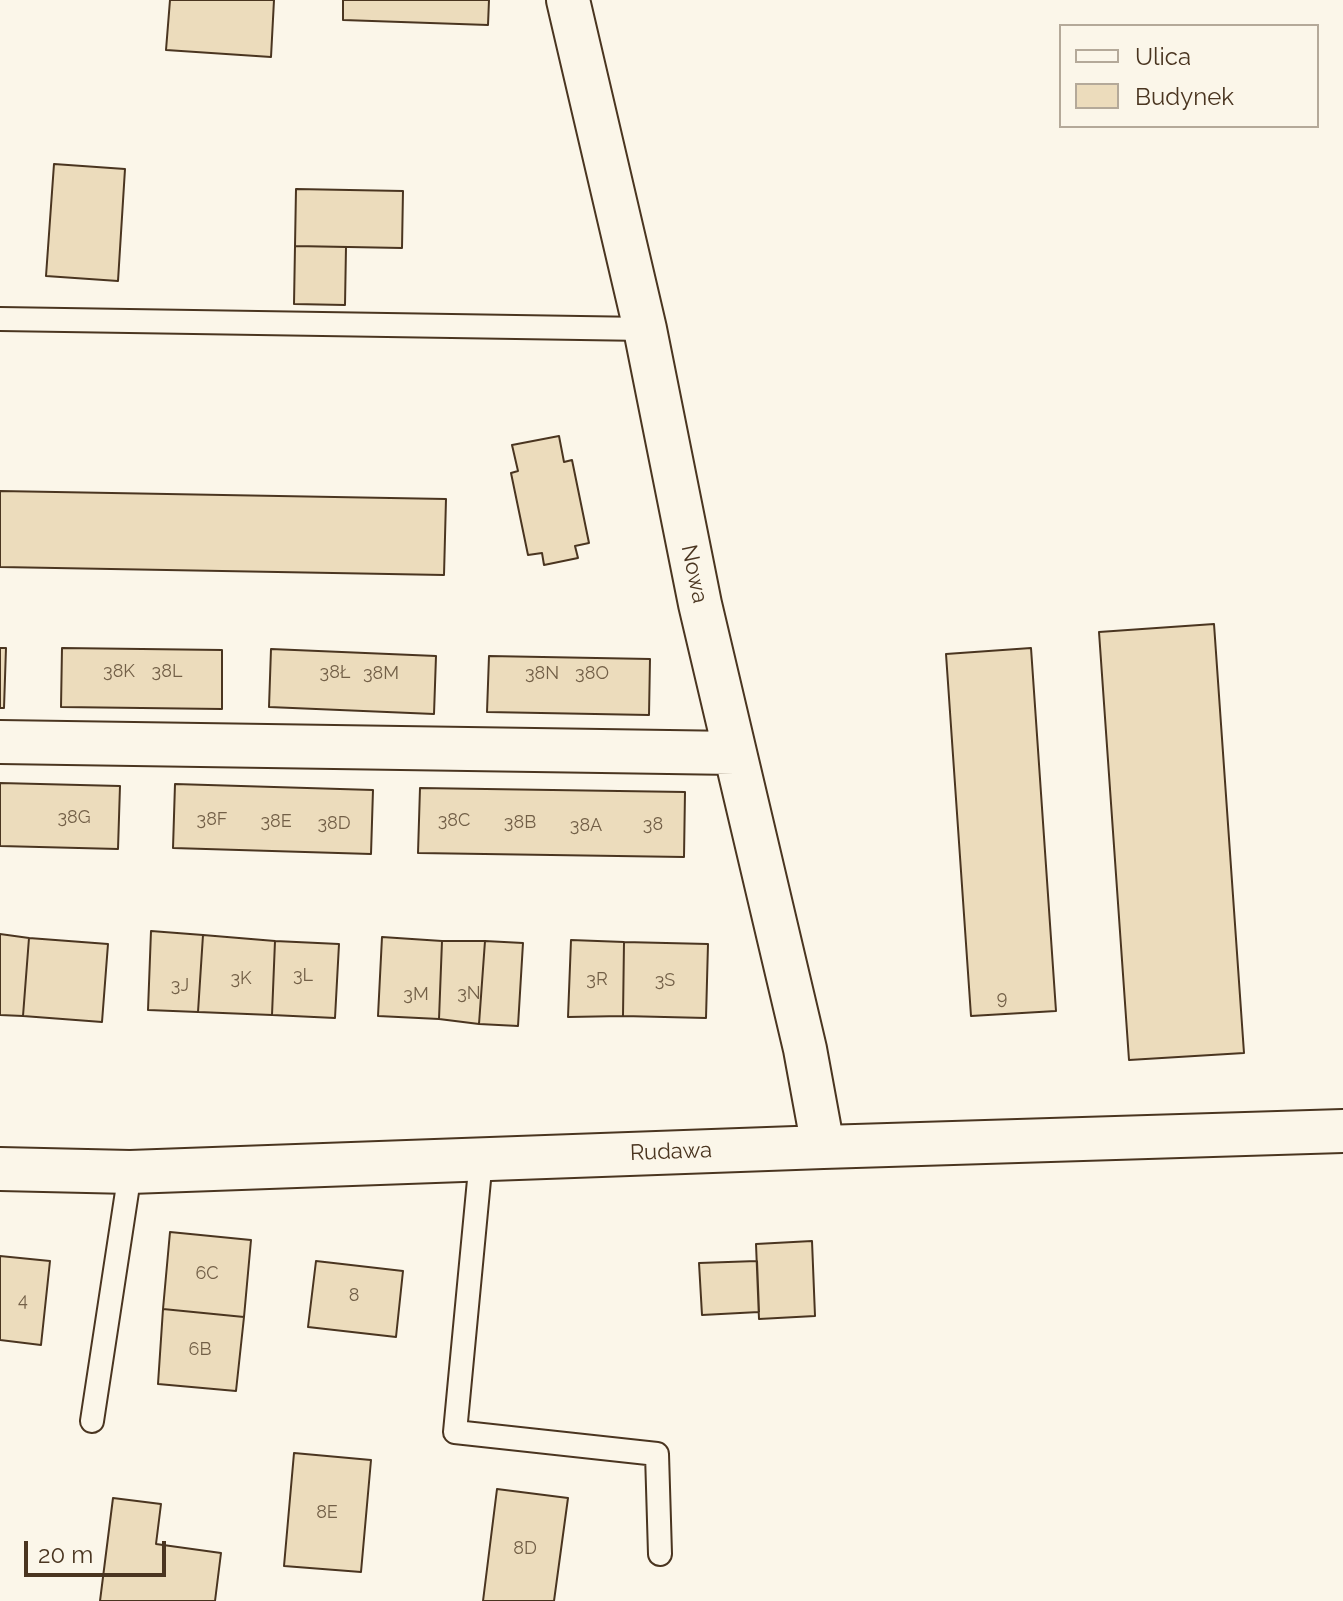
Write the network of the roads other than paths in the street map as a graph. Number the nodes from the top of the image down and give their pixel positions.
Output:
1 (568, 0) edge
2 (0, 319) edge
3 (645, 329) junction
4 (0, 742) edge
5 (735, 753) junction
6 (1343, 1131) edge
7 (823, 1147) junction
8 (481, 1159) junction
9 (0, 1169) edge
10 (130, 1172) junction
11 (92, 1421) dead end
12 (660, 1554) dead end

1 - 3 street, Nowa
2 - 3 lane
3 - 5 street, Nowa
4 - 5 street
5 - 7 street, Nowa
6 - 7 street, Rudawa
7 - 8 street, Rudawa
8 - 10 street, Rudawa
8 - 12 lane
9 - 10 street, Rudawa
10 - 11 lane

